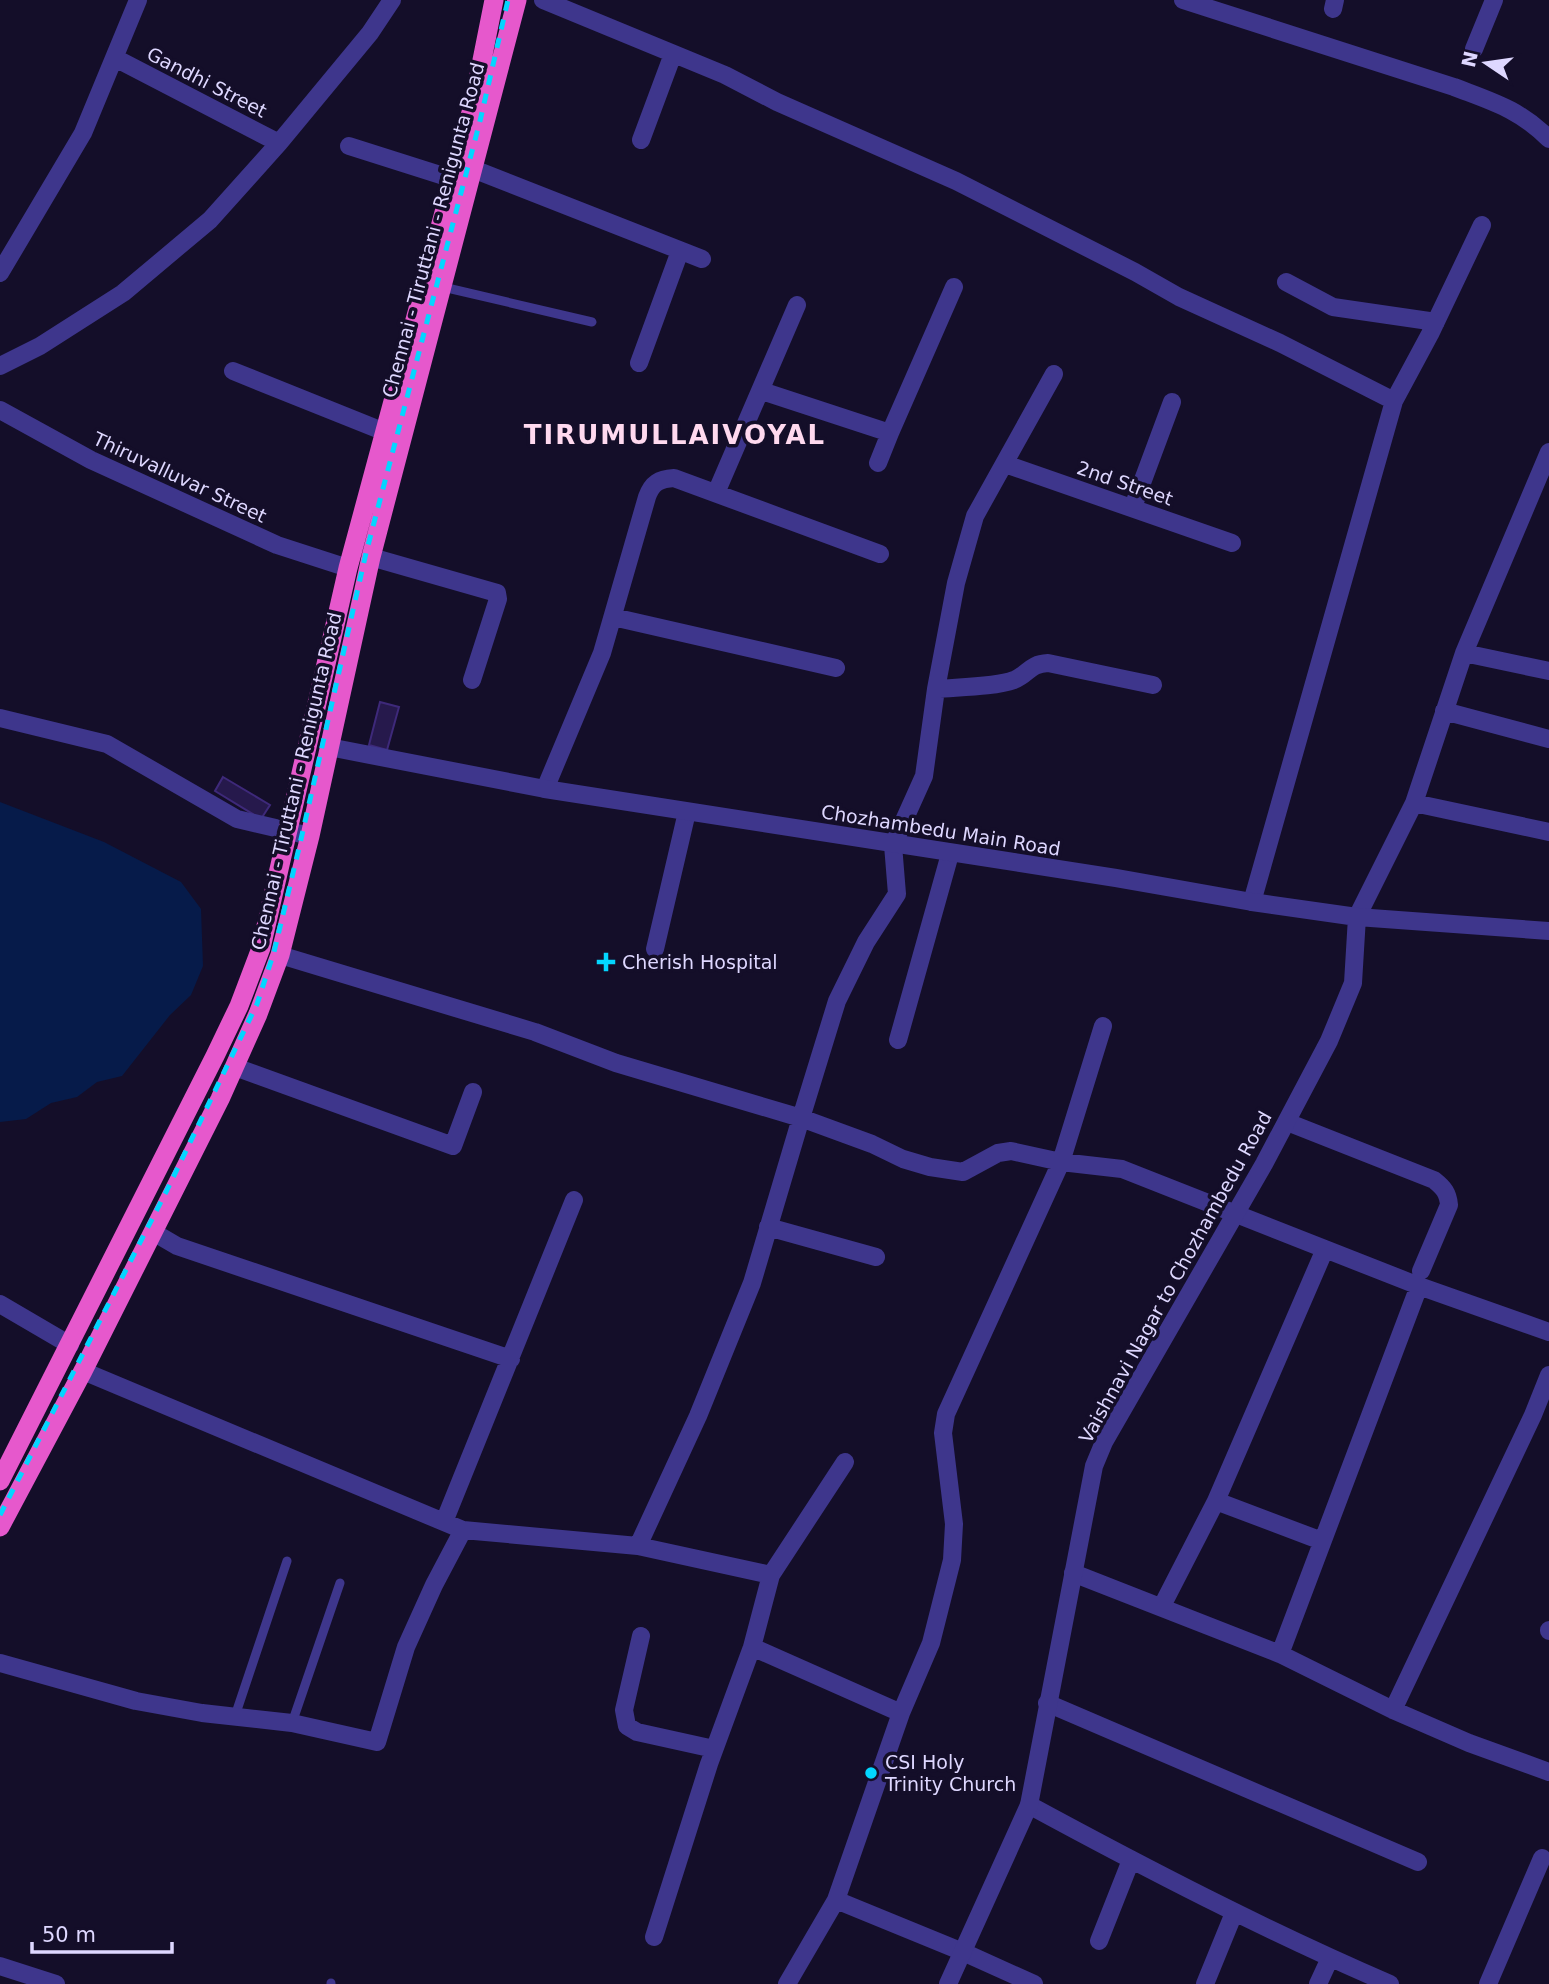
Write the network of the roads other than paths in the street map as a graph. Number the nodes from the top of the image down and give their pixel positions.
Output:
1 (138, 0) edge
2 (392, 0) edge
3 (495, 0) edge
4 (517, 0) edge
5 (543, 0) edge
6 (1183, 0) edge
7 (1494, 0) edge
8 (1475, 49) dead end
9 (673, 54) junction
10 (115, 58) junction
11 (1549, 139) edge
12 (640, 140) dead end
13 (279, 143) junction
14 (349, 146) dead end
15 (473, 169) junction
16 (453, 179) junction
17 (1482, 225) dead end
18 (680, 250) junction
19 (702, 259) dead end
20 (0, 273) edge
21 (1286, 282) dead end
22 (443, 287) junction
23 (954, 287) dead end
24 (797, 306) dead end
25 (592, 322) dead end
26 (1436, 322) junction
27 (639, 363) dead end
28 (0, 366) edge
29 (233, 371) dead end
30 (1054, 374) dead end
31 (762, 391) junction
32 (1394, 401) junction
33 (1172, 402) dead end
34 (0, 410) edge
35 (385, 432) junction
36 (890, 432) junction
37 (1549, 452) edge
38 (878, 463) dead end
39 (1004, 464) junction
40 (716, 493) junction
41 (1133, 507) junction
42 (371, 519) junction
43 (1232, 543) dead end
44 (880, 554) dead end
45 (371, 557) junction
46 (348, 568) junction
47 (613, 617) junction
48 (1464, 653) junction
49 (836, 668) dead end
50 (1549, 671) edge
51 (472, 680) dead end
52 (1153, 685) dead end
53 (936, 689) junction
54 (1444, 711) junction
55 (0, 718) edge
56 (1549, 739) edge
57 (330, 747) junction
58 (545, 789) junction
59 (1414, 803) junction
60 (687, 812) junction
61 (287, 831) junction
62 (1549, 832) edge
63 (310, 836) junction
64 (893, 845) junction
65 (950, 854) junction
66 (1252, 902) junction
67 (1357, 917) junction
68 (1549, 930) edge
69 (655, 949) dead end
70 (280, 955) junction
71 (1103, 1026) dead end
72 (898, 1040) dead end
73 (234, 1066) junction
74 (473, 1092) dead end
75 (801, 1118) junction
76 (1287, 1122) junction
77 (1060, 1162) junction
78 (574, 1200) dead end
79 (1236, 1212) junction
80 (768, 1227) junction
81 (153, 1233) junction
82 (1325, 1250) junction
83 (876, 1257) dead end
84 (1420, 1278) junction
85 (0, 1304) edge
86 (1549, 1332) edge
87 (70, 1345) junction
88 (511, 1359) junction
89 (83, 1371) junction
90 (1549, 1374) edge
91 (845, 1462) dead end
92 (0, 1481) edge
93 (1216, 1501) junction
94 (444, 1522) junction
95 (0, 1527) edge
96 (463, 1530) junction
97 (1322, 1541) junction
98 (638, 1546) junction
99 (287, 1561) dead end
100 (1073, 1573) junction
101 (771, 1575) junction
102 (340, 1583) dead end
103 (1161, 1606) junction
104 (640, 1636) dead end
105 (752, 1647) junction
106 (1280, 1654) junction
107 (0, 1663) edge
108 (1047, 1703) junction
109 (1393, 1710) junction
110 (901, 1713) junction
111 (236, 1716) junction
112 (292, 1723) junction
113 (714, 1749) junction
114 (1549, 1772) edge
115 (1029, 1805) junction
116 (1542, 1858) dead end
117 (1131, 1860) junction
118 (1418, 1862) dead end
119 (836, 1900) junction
120 (1234, 1913) junction
121 (654, 1937) dead end
122 (1098, 1941) dead end
123 (963, 1952) junction
124 (1330, 1958) junction
125 (0, 1966) edge
126 (56, 1984) edge
127 (787, 1984) edge
128 (948, 1984) edge
129 (1034, 1984) edge
130 (1205, 1984) edge
131 (1318, 1984) edge
132 (1390, 1984) edge
133 (1488, 1984) edge

1 - 10 street
2 - 13 street
3 - 16 highway, Chennai - Tiruttani - Renigunta Road
4 - 15 highway, Chennai - Tiruttani - Renigunta Road
5 - 9 street
6 - 11 street
7 - 8 street
9 - 12 street
9 - 32 street
10 - 13 street, Gandhi Street
10 - 20 street
13 - 28 street
14 - 16 street
15 - 18 street
15 - 22 highway, Chennai - Tiruttani - Renigunta Road
16 - 35 highway, Chennai - Tiruttani - Renigunta Road
17 - 26 street
18 - 19 street
18 - 27 street
21 - 26 street
22 - 25 lane
22 - 42 highway, Chennai - Tiruttani - Renigunta Road
23 - 36 street
24 - 31 street
26 - 32 street
29 - 35 street
30 - 39 street
31 - 36 street
31 - 40 street
32 - 66 street
33 - 41 street
34 - 46 street, Thiruvalluvar Street
35 - 42 highway, Chennai - Tiruttani - Renigunta Road
36 - 38 street
37 - 48 street
39 - 41 street, 2nd Street
39 - 53 street
40 - 44 street
40 - 47 street
41 - 43 street, 2nd Street
42 - 45 highway, Chennai - Tiruttani - Renigunta Road
42 - 46 highway, Chennai - Tiruttani - Renigunta Road
45 - 51 street
45 - 57 highway, Chennai - Tiruttani - Renigunta Road
46 - 61 highway, Chennai - Tiruttani - Renigunta Road
47 - 49 street
47 - 58 street
48 - 50 street
48 - 54 street
52 - 53 street
53 - 64 street
54 - 56 street
54 - 59 street
55 - 61 street
57 - 58 street, Chozhambedu Main Road
57 - 63 highway, Chennai - Tiruttani - Renigunta Road
58 - 60 street, Chozhambedu Main Road
59 - 62 street
59 - 67 street
60 - 64 street, Chozhambedu Main Road
60 - 69 street
61 - 63 street
61 - 87 highway, Chennai - Tiruttani - Renigunta Road
63 - 70 highway, Chennai - Tiruttani - Renigunta Road
64 - 65 street, Chozhambedu Main Road
64 - 75 street
65 - 66 street, Chozhambedu Main Road
65 - 72 street
66 - 67 street, Chozhambedu Main Road
67 - 68 street, Chozhambedu Main Road
67 - 76 street, Vaishnavi Nagar to Chozhambedu Road
70 - 73 highway, Chennai - Tiruttani - Renigunta Road
70 - 75 street
71 - 77 street
73 - 74 street
73 - 81 highway, Chennai - Tiruttani - Renigunta Road
75 - 77 street
75 - 80 street
76 - 79 street, Vaishnavi Nagar to Chozhambedu Road
76 - 84 street
77 - 79 street
77 - 110 street
78 - 88 street
79 - 82 street
79 - 100 street, Vaishnavi Nagar to Chozhambedu Road
80 - 83 street
80 - 98 street
81 - 88 street
81 - 89 highway, Chennai - Tiruttani - Renigunta Road
82 - 84 street
82 - 93 street
84 - 86 street
84 - 97 street
85 - 87 street
87 - 92 highway, Chennai - Tiruttani - Renigunta Road
88 - 94 street
89 - 94 street
89 - 95 highway, Chennai - Tiruttani - Renigunta Road
90 - 109 street
91 - 101 street
93 - 97 street
93 - 103 street
94 - 96 street
96 - 98 street
96 - 112 street
97 - 106 street
98 - 101 street
99 - 111 lane
100 - 103 street
100 - 108 street, Vaishnavi Nagar to Chozhambedu Road
101 - 105 street
102 - 112 lane
103 - 106 street
104 - 113 street
105 - 110 street
105 - 113 street
106 - 109 street
107 - 111 street
108 - 115 street, Vaishnavi Nagar to Chozhambedu Road
108 - 118 street
109 - 114 street
110 - 119 street
111 - 112 street
113 - 121 street
115 - 117 street
115 - 123 street, Vaishnavi Nagar to Chozhambedu Road
116 - 133 street
117 - 120 street
117 - 122 street
119 - 123 street
119 - 127 street
120 - 124 street
120 - 130 street
123 - 128 street, Vaishnavi Nagar to Chozhambedu Road
123 - 129 street
124 - 131 street
124 - 132 street
125 - 126 street

